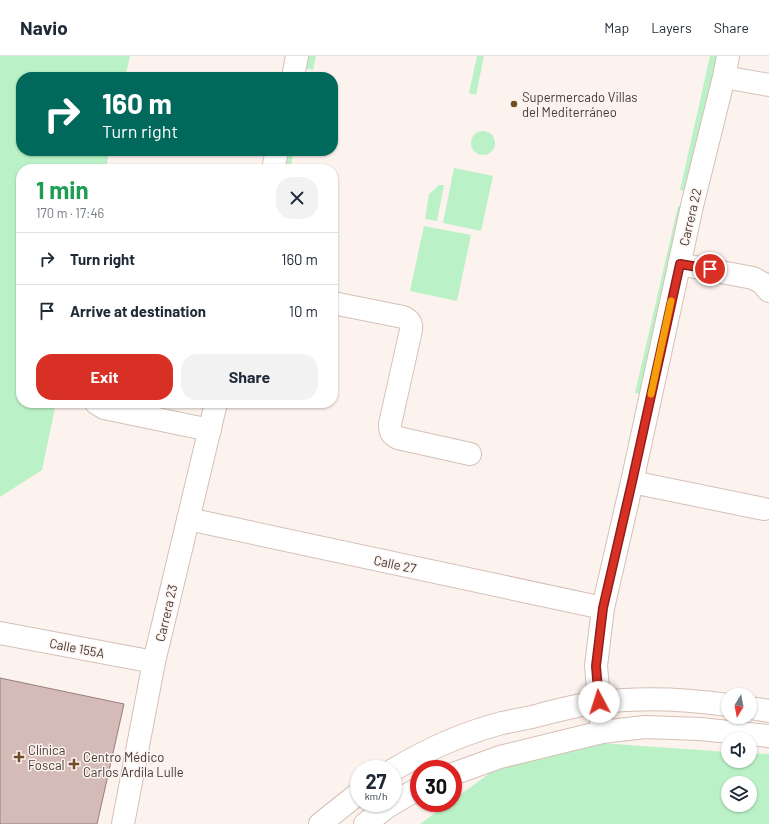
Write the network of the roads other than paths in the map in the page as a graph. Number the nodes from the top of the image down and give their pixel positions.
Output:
1 (297, 56) edge
2 (728, 56) edge
3 (294, 72) edge
4 (724, 77) junction
5 (769, 85) edge
6 (680, 264) junction
7 (769, 291) edge
8 (338, 304) edge
9 (104, 408) edge
10 (215, 408) edge
11 (210, 430) junction
12 (470, 454) dead end
13 (632, 482) junction
14 (764, 509) dead end
15 (188, 519) junction
16 (603, 608) junction
17 (0, 633) edge
18 (0, 645) edge
19 (66, 646) junction
20 (154, 662) junction
21 (599, 702) junction
22 (721, 704) edge
23 (757, 709) edge
24 (769, 711) edge
25 (602, 732) junction
26 (769, 736) edge
27 (402, 765) edge
28 (462, 771) edge
29 (410, 793) edge
30 (350, 800) edge
31 (123, 824) edge
32 (320, 824) edge
33 (365, 824) edge

1 - 3 street
2 - 4 street, Carrera 22
4 - 5 street
4 - 6 street, Carrera 22
6 - 7 street
6 - 13 street, Carrera 22
8 - 12 street
9 - 11 street
10 - 11 street, Carrera 23
11 - 15 street, Carrera 23
13 - 14 street
13 - 16 street, Carrera 22
15 - 16 street, Calle 27
15 - 20 street, Carrera 23
16 - 21 street, Carrera 22
17 - 19 street, Calle 155A
18 - 19 street
19 - 20 street, Calle 155A
20 - 31 street, Carrera 23
21 - 22 street
21 - 25 street, Carrera 22
21 - 27 street
23 - 24 street
25 - 26 street
25 - 28 street
29 - 33 street
30 - 32 street

